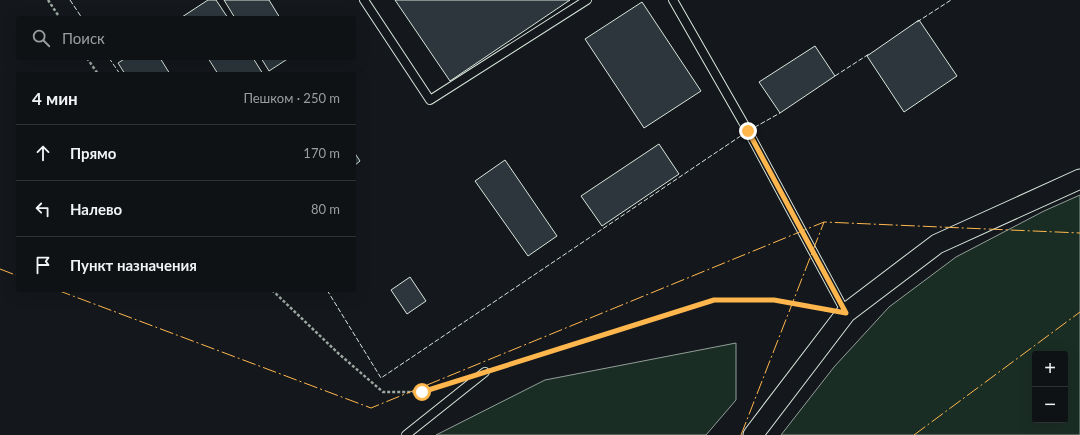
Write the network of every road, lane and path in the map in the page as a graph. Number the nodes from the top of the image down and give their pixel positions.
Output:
1 (48, 0) edge
2 (364, 0) edge
3 (587, 0) edge
4 (673, 0) edge
5 (59, 16) edge
6 (88, 60) edge
7 (97, 72) edge
8 (1080, 179) edge
9 (274, 292) edge
10 (846, 313) junction
11 (485, 372) joint
12 (457, 381) dead end
13 (406, 435) edge
14 (753, 435) edge

1 - 5 path
2 - 3 lane
4 - 10 lane
6 - 7 path
8 - 10 street
9 - 12 path
10 - 11 path
10 - 14 street
11 - 13 lane

